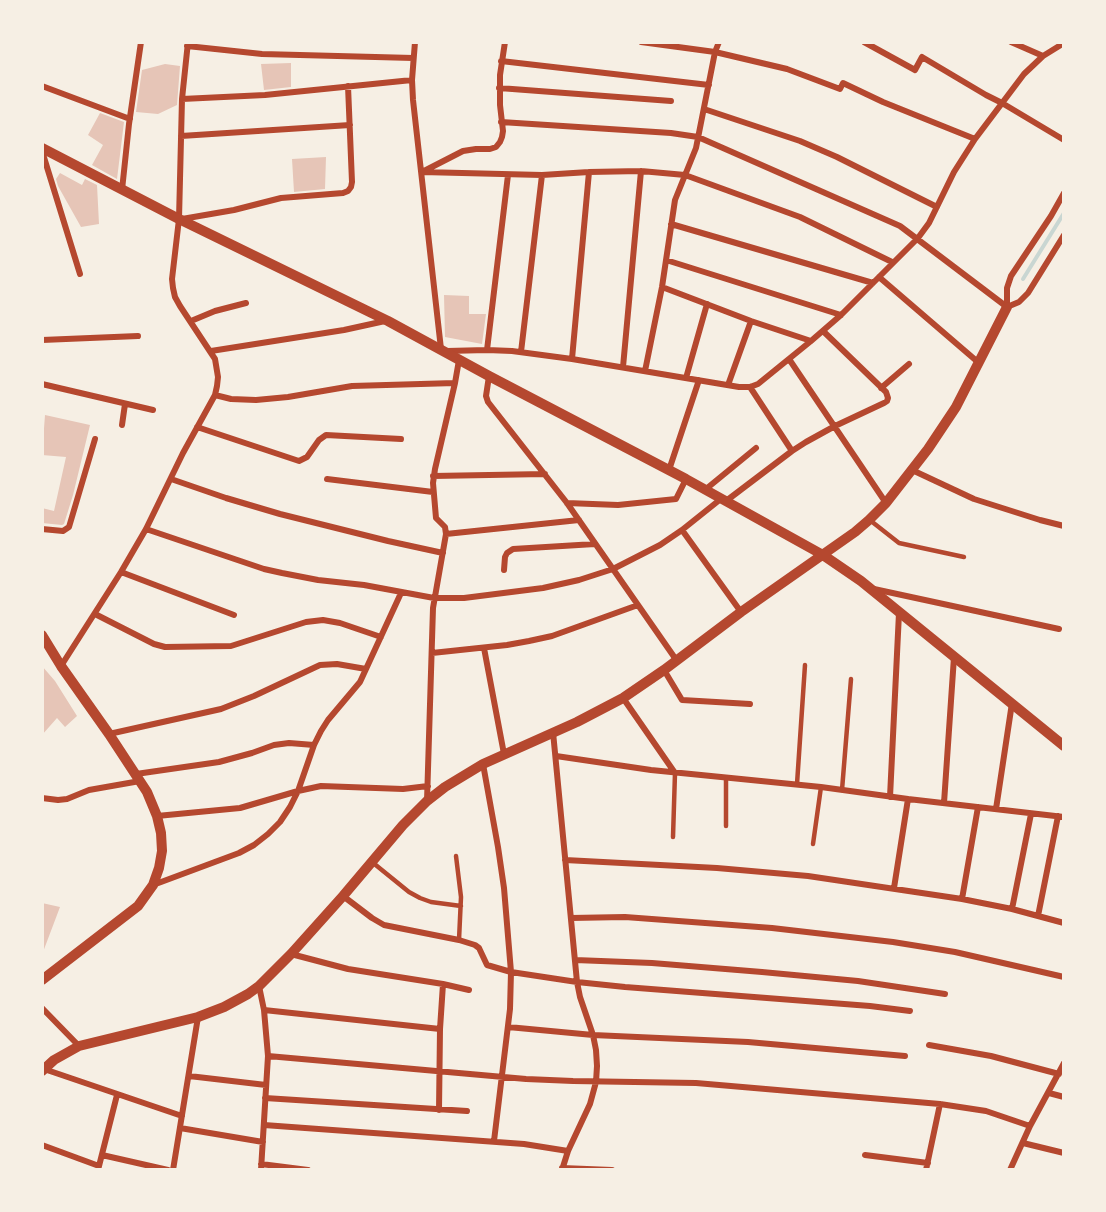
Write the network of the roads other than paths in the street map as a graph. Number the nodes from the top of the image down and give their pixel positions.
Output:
1 (141, 42) edge
2 (415, 42) edge
3 (505, 42) edge
4 (641, 42) edge
5 (719, 42) edge
6 (864, 42) edge
7 (1011, 42) edge
8 (1064, 43) edge
9 (188, 44) edge
10 (715, 52) junction
11 (1044, 56) junction
12 (413, 58) junction
13 (501, 61) junction
14 (412, 80) junction
15 (709, 84) junction
16 (42, 86) edge
17 (348, 87) junction
18 (499, 88) junction
19 (182, 99) junction
20 (671, 101) dead end
21 (1002, 103) junction
22 (704, 109) junction
23 (130, 119) junction
24 (501, 122) junction
25 (350, 125) junction
26 (181, 136) junction
27 (698, 137) junction
28 (975, 139) junction
29 (1064, 140) edge
30 (42, 149) edge
31 (641, 171) junction
32 (422, 172) junction
33 (590, 172) junction
34 (508, 175) junction
35 (542, 175) junction
36 (685, 175) junction
37 (122, 191) junction
38 (1064, 193) edge
39 (937, 207) junction
40 (179, 219) junction
41 (671, 224) junction
42 (1064, 236) edge
43 (918, 238) junction
44 (666, 260) junction
45 (892, 262) junction
46 (80, 273) dead end
47 (879, 277) junction
48 (873, 283) junction
49 (662, 287) junction
50 (246, 303) dead end
51 (707, 304) junction
52 (1007, 307) junction
53 (841, 315) junction
54 (191, 321) junction
55 (388, 321) junction
56 (751, 321) junction
57 (823, 331) junction
58 (138, 336) dead end
59 (42, 340) edge
60 (811, 341) junction
61 (487, 350) junction
62 (211, 351) junction
63 (442, 351) junction
64 (521, 352) junction
65 (572, 359) junction
66 (789, 359) junction
67 (459, 360) junction
68 (979, 363) junction
69 (909, 364) dead end
70 (623, 368) junction
71 (645, 371) junction
72 (489, 376) junction
73 (686, 378) junction
74 (699, 380) junction
75 (455, 383) junction
76 (42, 384) edge
77 (728, 385) junction
78 (750, 387) junction
79 (882, 388) junction
80 (215, 395) junction
81 (125, 404) junction
82 (153, 410) dead end
83 (122, 425) dead end
84 (835, 426) junction
85 (197, 427) junction
86 (94, 439) dead end
87 (401, 439) dead end
88 (756, 448) dead end
89 (792, 451) junction
90 (669, 470) junction
91 (912, 470) junction
92 (545, 474) junction
93 (434, 476) junction
94 (171, 479) junction
95 (327, 479) dead end
96 (686, 479) junction
97 (706, 489) junction
98 (433, 492) junction
99 (724, 500) junction
100 (886, 502) junction
101 (567, 503) junction
102 (579, 520) junction
103 (869, 520) junction
104 (1064, 526) edge
105 (42, 529) edge
106 (146, 529) junction
107 (682, 530) junction
108 (446, 534) junction
109 (596, 544) junction
110 (443, 553) junction
111 (823, 555) junction
112 (964, 557) dead end
113 (613, 569) junction
114 (504, 570) dead end
115 (121, 572) junction
116 (870, 588) junction
117 (401, 592) junction
118 (434, 598) junction
119 (638, 605) junction
120 (741, 612) junction
121 (898, 612) junction
122 (94, 614) junction
123 (234, 615) dead end
124 (1059, 629) dead end
125 (42, 635) edge
126 (381, 637) junction
127 (484, 648) junction
128 (432, 653) junction
129 (954, 657) junction
130 (677, 661) junction
131 (805, 665) dead end
132 (61, 666) junction
133 (366, 669) junction
134 (664, 670) junction
135 (851, 679) dead end
136 (623, 698) junction
137 (1012, 703) junction
138 (750, 704) dead end
139 (554, 732) junction
140 (109, 734) junction
141 (314, 745) junction
142 (1064, 746) edge
143 (504, 754) junction
144 (556, 756) junction
145 (483, 764) junction
146 (675, 773) junction
147 (139, 777) junction
148 (726, 778) junction
149 (797, 784) junction
150 (428, 786) junction
151 (821, 787) junction
152 (842, 790) junction
153 (298, 791) junction
154 (890, 797) junction
155 (42, 798) edge
156 (908, 799) junction
157 (428, 801) junction
158 (944, 803) junction
159 (978, 807) junction
160 (996, 809) junction
161 (1031, 814) junction
162 (157, 816) junction
163 (1061, 817) edge
164 (726, 826) dead end
165 (673, 837) dead end
166 (813, 844) dead end
167 (456, 856) dead end
168 (565, 860) junction
169 (372, 862) junction
170 (153, 885) junction
171 (894, 888) junction
172 (343, 896) junction
173 (962, 899) junction
174 (461, 906) junction
175 (1012, 909) junction
176 (1038, 916) junction
177 (571, 918) junction
178 (1064, 923) edge
179 (459, 940) junction
180 (291, 954) junction
181 (575, 960) junction
182 (511, 972) junction
183 (1064, 977) edge
184 (42, 980) edge
185 (577, 982) junction
186 (443, 984) junction
187 (259, 986) junction
188 (469, 990) dead end
189 (945, 994) dead end
190 (42, 1008) edge
191 (264, 1010) junction
192 (910, 1011) dead end
193 (198, 1017) junction
194 (508, 1027) junction
195 (440, 1029) junction
196 (592, 1035) junction
197 (929, 1045) dead end
198 (79, 1046) junction
199 (268, 1056) junction
200 (905, 1056) dead end
201 (1064, 1063) edge
202 (43, 1070) edge
203 (440, 1071) junction
204 (1059, 1074) junction
205 (189, 1076) junction
206 (502, 1077) junction
207 (596, 1082) junction
208 (266, 1085) junction
209 (1049, 1093) junction
210 (117, 1095) junction
211 (1064, 1097) edge
212 (266, 1098) junction
213 (940, 1104) junction
214 (438, 1110) junction
215 (467, 1111) dead end
216 (182, 1116) junction
217 (264, 1125) junction
218 (1030, 1126) junction
219 (180, 1128) junction
220 (263, 1142) junction
221 (494, 1142) junction
222 (1023, 1143) junction
223 (42, 1145) edge
224 (568, 1150) junction
225 (1064, 1153) edge
226 (102, 1155) junction
227 (865, 1155) dead end
228 (261, 1167) edge
229 (927, 1167) edge
230 (99, 1168) edge
231 (562, 1169) edge
232 (168, 1170) edge
233 (173, 1170) edge
234 (308, 1170) edge
235 (612, 1170) edge
236 (1010, 1170) edge

1 - 23 street
2 - 12 street
3 - 13 street
4 - 10 street
5 - 10 street
6 - 21 street
7 - 11 street
8 - 11 street
9 - 12 street
9 - 19 street
10 - 15 street
10 - 28 street
11 - 21 street
12 - 14 street
13 - 15 street
13 - 18 street
14 - 17 street
14 - 32 street
15 - 22 street
16 - 23 street
17 - 19 street
17 - 25 street
18 - 20 street
18 - 24 street
19 - 26 street
21 - 28 street
21 - 29 street
22 - 27 street
22 - 39 street
23 - 37 street
24 - 27 street
24 - 32 street
25 - 26 street
25 - 40 street
26 - 40 street
27 - 36 street
27 - 43 street
28 - 39 street
30 - 37 street
30 - 46 street
31 - 33 street
31 - 36 street
31 - 70 street
32 - 34 street
32 - 63 street
33 - 35 street
33 - 65 street
34 - 35 street
34 - 61 street
35 - 64 street
36 - 41 street
36 - 45 street
37 - 40 street
38 - 52 street
39 - 43 street
40 - 54 street
40 - 55 street
41 - 44 street
41 - 48 street
42 - 52 street
43 - 45 street
43 - 52 street
44 - 49 street
44 - 53 street
45 - 47 street
47 - 48 street
47 - 68 street
48 - 53 street
49 - 51 street
49 - 71 street
50 - 54 street
51 - 56 street
51 - 73 street
52 - 68 street
53 - 57 street
54 - 62 street
55 - 62 street
55 - 63 street
56 - 60 street
56 - 77 street
57 - 60 street
57 - 79 street
58 - 59 street
60 - 66 street
61 - 63 street
61 - 64 street
62 - 80 street
63 - 67 street
64 - 65 street
65 - 70 street
66 - 78 street
66 - 84 street
67 - 72 street
67 - 75 street
68 - 91 street
69 - 79 street
70 - 71 street
71 - 73 street
72 - 90 street
72 - 92 street
73 - 74 street
74 - 77 street
74 - 90 street
75 - 80 street
75 - 93 street
76 - 81 street
77 - 78 street
78 - 89 street
79 - 84 street
80 - 85 street
81 - 82 street
81 - 83 street
84 - 89 street
84 - 100 street
85 - 87 street
85 - 94 street
86 - 105 street
88 - 97 street
89 - 99 street
90 - 96 street
91 - 100 street
91 - 104 street
92 - 93 street
92 - 101 street
93 - 98 street
94 - 106 street
94 - 110 street
95 - 98 street
96 - 97 street
96 - 101 street
97 - 99 street
98 - 108 street
99 - 107 street
99 - 111 street
100 - 103 street
101 - 102 street
102 - 108 street
102 - 109 street
103 - 111 street
103 - 112 lane
106 - 115 street
106 - 117 street
107 - 113 street
107 - 120 street
108 - 110 street
109 - 113 street
109 - 114 street
110 - 118 street
111 - 116 street
111 - 120 street
113 - 118 street
113 - 119 street
115 - 122 street
115 - 123 street
116 - 121 street
116 - 124 street
117 - 118 street
117 - 126 street
118 - 128 street
119 - 127 street
119 - 130 street
120 - 130 street
121 - 129 street
121 - 154 street
122 - 126 street
122 - 132 street
125 - 132 street
126 - 133 street
127 - 128 street
127 - 143 street
128 - 150 street
129 - 137 street
129 - 158 street
130 - 134 street
131 - 149 lane
132 - 140 street
133 - 140 street
133 - 141 street
134 - 136 street
134 - 138 street
135 - 152 lane
136 - 139 street
136 - 146 street
137 - 142 street
137 - 160 street
139 - 143 street
139 - 144 street
140 - 147 street
141 - 147 street
141 - 153 street
143 - 145 street
144 - 146 street
144 - 168 street
145 - 157 street
145 - 182 street
146 - 148 street
146 - 165 lane
147 - 155 street
147 - 162 street
148 - 149 street
148 - 164 lane
149 - 151 street
150 - 153 street
150 - 157 street
151 - 152 street
151 - 166 lane
152 - 154 street
153 - 162 street
153 - 170 street
154 - 156 street
156 - 158 street
156 - 171 street
157 - 169 street
158 - 159 street
159 - 160 street
159 - 173 street
160 - 161 street
161 - 163 street
161 - 175 street
162 - 170 street
163 - 176 street
167 - 174 lane
168 - 171 street
168 - 177 street
169 - 172 street
169 - 174 lane
170 - 184 street
171 - 173 street
172 - 179 street
172 - 180 street
173 - 175 street
174 - 179 lane
175 - 176 street
176 - 178 street
177 - 181 street
177 - 183 street
179 - 182 street
180 - 186 street
180 - 187 street
181 - 185 street
181 - 189 street
182 - 185 street
182 - 194 street
185 - 192 street
185 - 196 street
186 - 188 street
186 - 195 street
187 - 191 street
187 - 193 street
190 - 198 street
191 - 195 street
191 - 199 street
193 - 198 street
193 - 205 street
194 - 196 street
194 - 206 street
195 - 203 street
196 - 200 street
196 - 207 street
197 - 204 street
198 - 202 street
199 - 203 street
199 - 208 street
201 - 204 street
202 - 210 street
203 - 206 street
203 - 214 street
204 - 209 street
205 - 208 street
205 - 216 street
206 - 207 street
206 - 221 street
207 - 213 street
207 - 224 street
208 - 212 street
209 - 211 street
209 - 218 street
210 - 216 street
210 - 226 street
212 - 214 street
212 - 217 street
213 - 218 street
213 - 229 street
214 - 215 street
216 - 219 street
217 - 220 street
217 - 221 street
218 - 222 street
219 - 220 street
219 - 233 street
220 - 228 street
221 - 224 street
222 - 225 street
222 - 236 street
223 - 230 street
224 - 231 street
226 - 230 street
226 - 232 street
227 - 229 street
228 - 234 street
231 - 235 street

